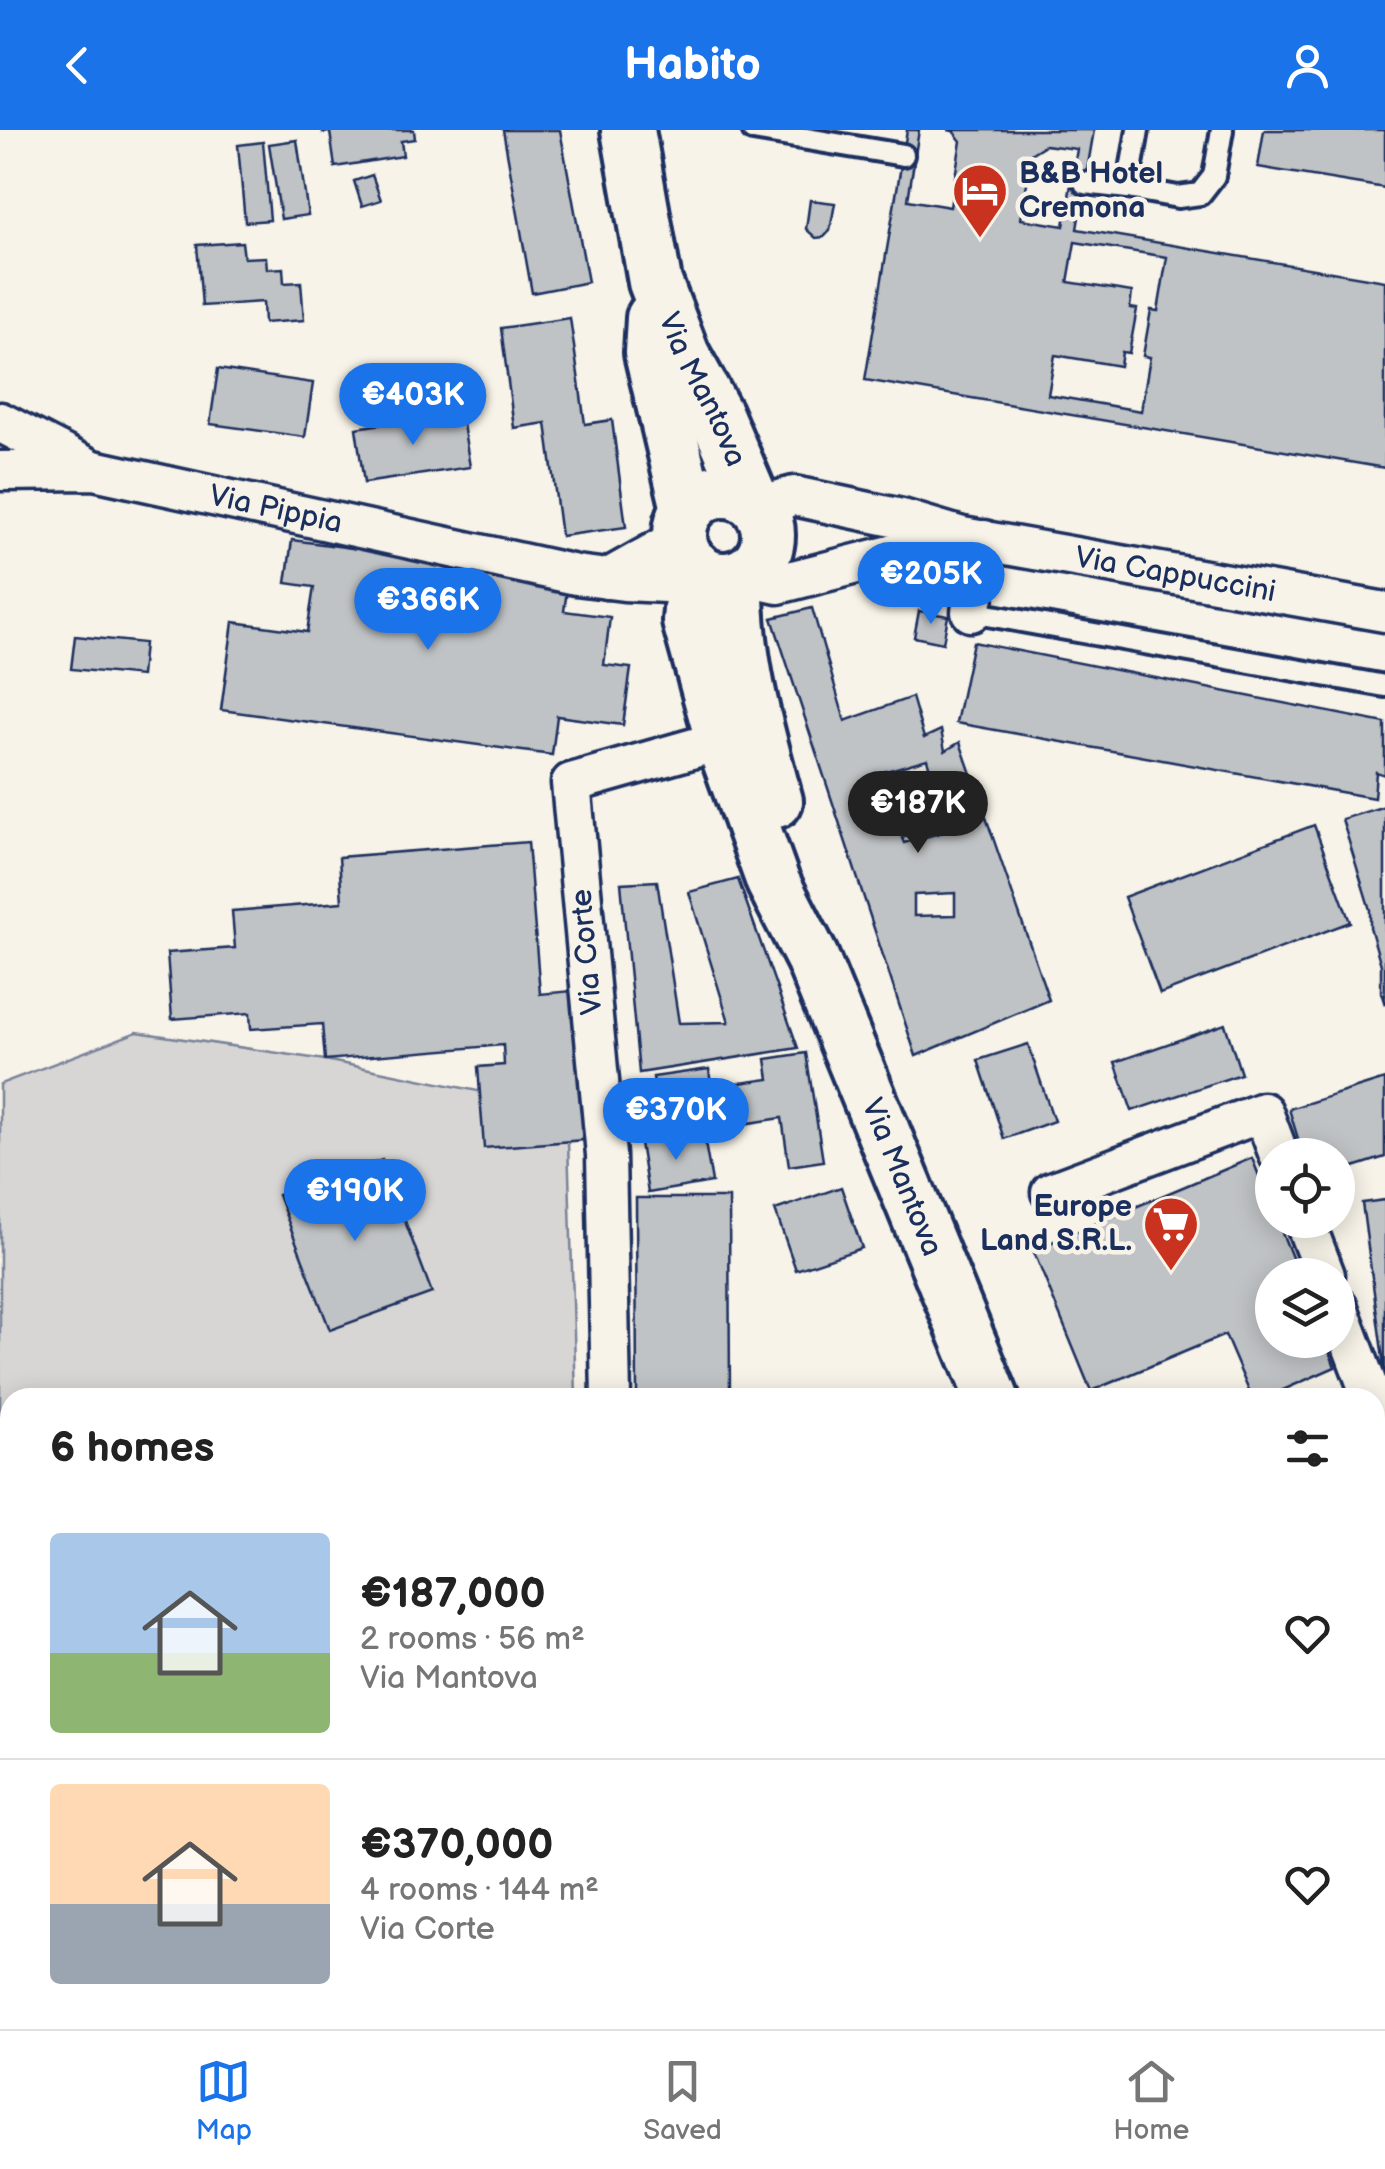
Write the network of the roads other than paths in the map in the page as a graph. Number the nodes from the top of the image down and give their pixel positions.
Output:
1 (628, 130) edge
2 (754, 130) edge
3 (1138, 130) edge
4 (1222, 130) edge
5 (903, 155) dead end
6 (1085, 183) dead end
7 (1128, 188) junction
8 (655, 282) junction
9 (0, 422) edge
10 (94, 470) junction
11 (0, 471) edge
12 (754, 503) junction
13 (973, 538) junction
14 (705, 555) junction
15 (971, 612) joint
16 (1385, 612) edge
17 (1385, 686) edge
18 (740, 732) junction
19 (1273, 1138) edge
20 (1052, 1192) dead end
21 (1355, 1353) edge
22 (612, 1388) edge
23 (988, 1388) edge
24 (1368, 1388) edge

1 - 8 main road, Via Mantova
2 - 5 lane
3 - 7 lane
4 - 7 lane
6 - 7 lane
8 - 12 main road, Via Mantova
8 - 14 main road, Via Mantova
9 - 10 street
10 - 11 street, Via Pippia
10 - 14 street, Via Pippia
12 - 13 street, Via Cappuccini
12 - 14 main road
12 - 14 main road
13 - 14 street, Via Cappuccini
13 - 15 street
13 - 16 street, Via Cappuccini
14 - 18 main road, Via Mantova
15 - 17 lane
18 - 22 street, Via Corte
18 - 23 main road, Via Mantova
19 - 20 street
21 - 24 street

